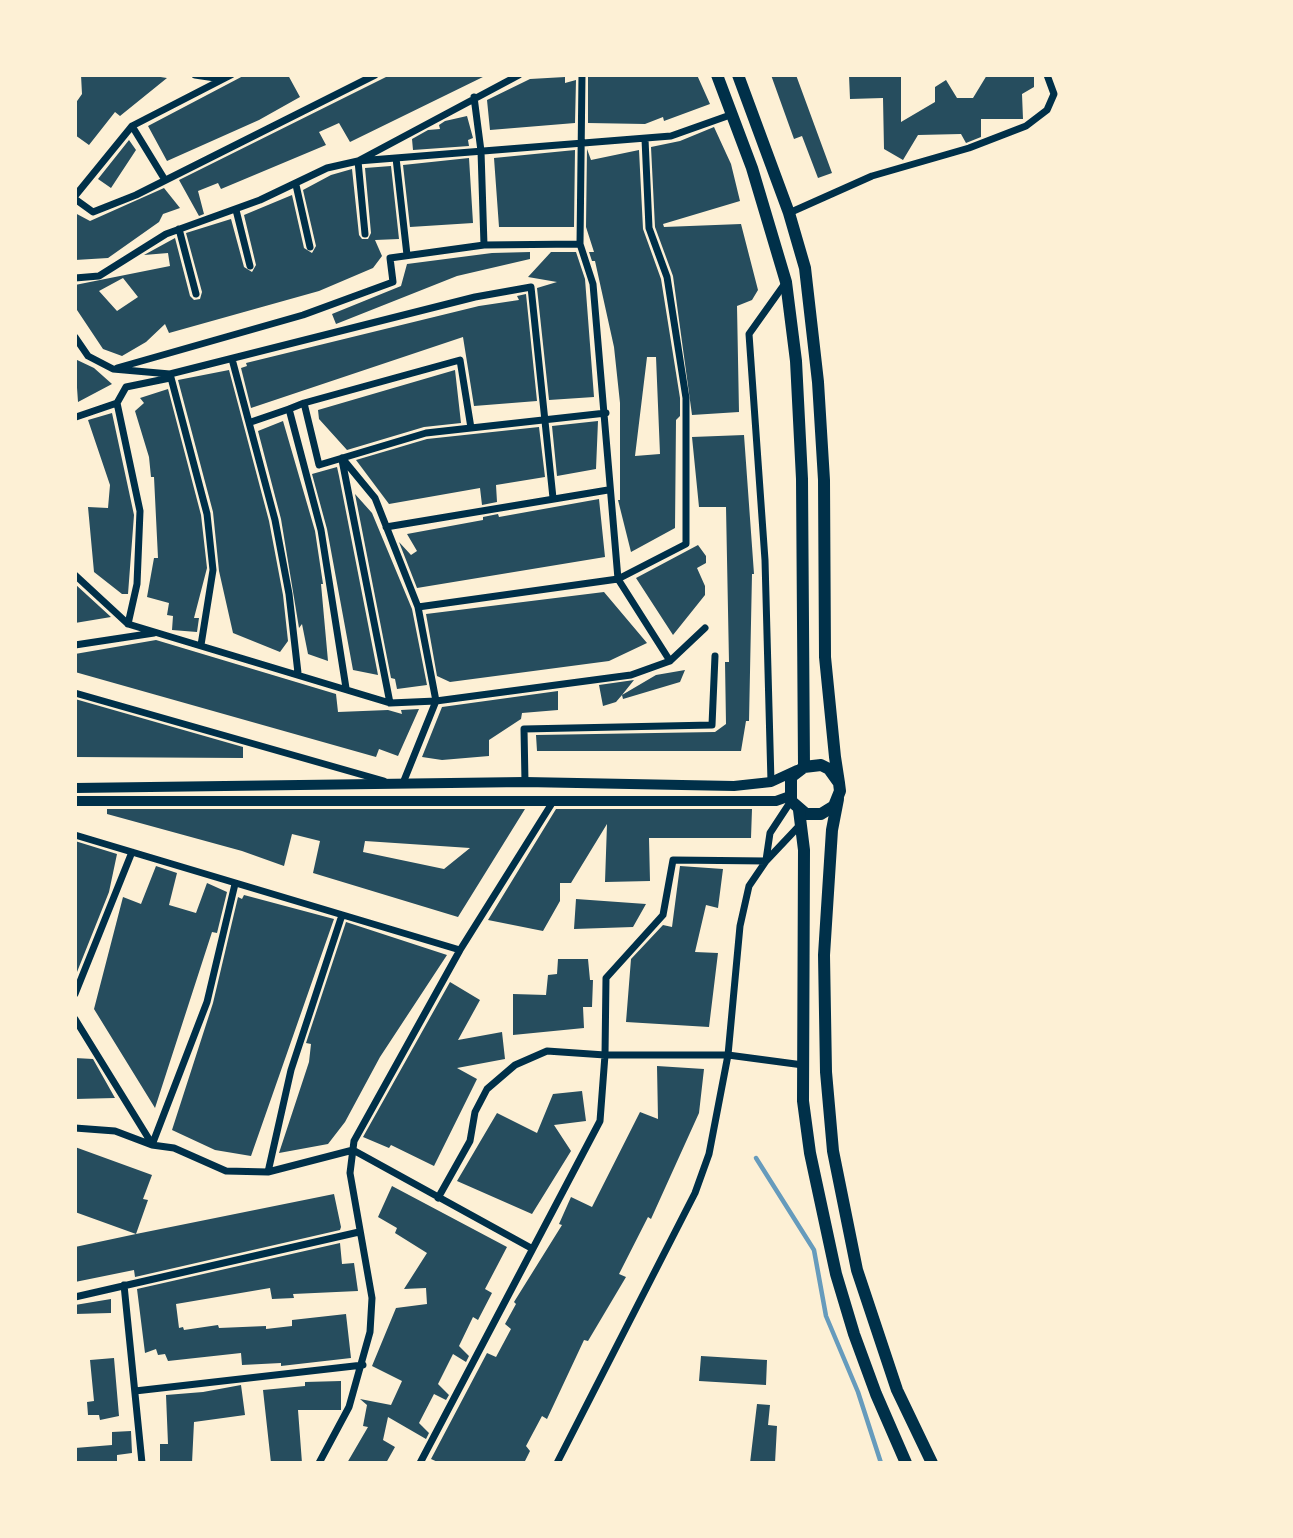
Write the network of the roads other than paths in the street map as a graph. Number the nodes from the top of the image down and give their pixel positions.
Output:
1 (195, 75) edge
2 (231, 75) edge
3 (375, 75) edge
4 (519, 75) edge
5 (582, 75) edge
6 (717, 75) edge
7 (738, 75) edge
8 (1047, 75) edge
9 (222, 80) junction
10 (474, 97) junction
11 (733, 114) junction
12 (132, 126) junction
13 (645, 139) junction
14 (580, 143) junction
15 (481, 151) junction
16 (396, 158) junction
17 (358, 161) junction
18 (165, 180) junction
19 (296, 185) junction
20 (75, 198) edge
21 (236, 210) junction
22 (789, 213) junction
23 (179, 229) junction
24 (365, 234) dead end
25 (580, 244) junction
26 (484, 245) junction
27 (310, 247) dead end
28 (407, 256) junction
29 (250, 266) dead end
30 (75, 278) edge
31 (786, 282) junction
32 (196, 294) dead end
33 (75, 337) edge
34 (232, 359) junction
35 (113, 369) junction
36 (170, 376) junction
37 (117, 403) junction
38 (304, 403) junction
39 (289, 409) junction
40 (606, 413) junction
41 (76, 417) edge
42 (545, 420) junction
43 (251, 422) junction
44 (471, 428) junction
45 (342, 458) junction
46 (608, 491) junction
47 (553, 498) junction
48 (386, 527) junction
49 (75, 575) edge
50 (618, 579) junction
51 (418, 607) junction
52 (128, 624) junction
53 (705, 628) dead end
54 (158, 633) junction
55 (75, 645) edge
56 (201, 645) junction
57 (715, 656) dead end
58 (670, 661) junction
59 (298, 673) junction
60 (346, 688) junction
61 (75, 693) edge
62 (436, 701) junction
63 (390, 703) junction
64 (801, 768) junction
65 (525, 782) junction
66 (771, 782) junction
67 (397, 783) junction
68 (839, 783) junction
69 (75, 788) edge
70 (554, 799) junction
71 (838, 799) junction
72 (75, 801) edge
73 (797, 809) junction
74 (75, 835) edge
75 (132, 852) junction
76 (766, 861) junction
77 (235, 884) junction
78 (342, 915) junction
79 (460, 950) junction
80 (75, 994) edge
81 (75, 1019) edge
82 (606, 1055) junction
83 (728, 1055) junction
84 (803, 1065) junction
85 (75, 1128) edge
86 (152, 1145) junction
87 (354, 1150) junction
88 (268, 1172) junction
89 (438, 1198) junction
90 (359, 1232) junction
91 (531, 1248) junction
92 (124, 1285) junction
93 (75, 1297) edge
94 (363, 1365) junction
95 (135, 1391) junction
96 (142, 1463) edge
97 (319, 1463) edge
98 (420, 1463) edge
99 (557, 1463) edge
100 (906, 1463) edge
101 (932, 1463) edge

1 - 9 street
2 - 9 street
3 - 18 street
4 - 10 street
5 - 14 street
6 - 11 main road
7 - 22 main road
8 - 22 street
9 - 12 street
10 - 15 street
10 - 17 street
11 - 13 street
11 - 31 main road
12 - 18 street
12 - 20 street
13 - 14 street
13 - 50 street
14 - 15 street
14 - 25 street
15 - 16 street
15 - 26 street
16 - 17 street
16 - 28 street
17 - 19 street
17 - 24 street
18 - 20 street
19 - 21 street
19 - 27 street
21 - 23 street
21 - 29 street
22 - 68 main road
23 - 30 street
23 - 32 street
25 - 26 street
25 - 40 street
26 - 28 street
28 - 35 street
31 - 64 main road
31 - 66 street
33 - 35 street
34 - 36 street
34 - 42 street
34 - 43 street
35 - 36 street
36 - 37 street
36 - 56 street
37 - 41 street
37 - 52 street
38 - 39 street
38 - 44 street
38 - 45 street
39 - 43 street
39 - 60 street
40 - 42 street
40 - 46 street
42 - 44 street
42 - 47 street
43 - 59 street
44 - 45 street
45 - 48 street
45 - 63 street
46 - 47 street
46 - 50 street
47 - 48 street
48 - 51 street
49 - 52 street
50 - 51 street
50 - 58 street
51 - 62 street
52 - 54 street
53 - 58 street
54 - 55 street
54 - 56 street
56 - 59 street
57 - 65 street
58 - 62 street
59 - 60 street
60 - 63 street
61 - 67 street
62 - 63 street
62 - 67 street
64 - 66 main road
64 - 68 main road
64 - 73 main road
65 - 66 main road
65 - 67 main road
67 - 69 main road
68 - 71 main road
70 - 72 main road
70 - 73 main road
70 - 79 street
71 - 73 main road
71 - 101 main road
73 - 76 street
73 - 76 street
73 - 84 main road
74 - 75 street
75 - 77 street
75 - 80 street
76 - 82 street
76 - 83 street
77 - 78 street
77 - 86 street
78 - 79 street
78 - 88 street
79 - 87 street
81 - 86 street
82 - 83 street
82 - 89 street
82 - 91 street
83 - 84 street
83 - 99 street
84 - 100 main road
85 - 86 street
86 - 88 street
87 - 88 street
87 - 89 street
87 - 90 street
89 - 91 street
90 - 92 street
90 - 94 street
91 - 98 street
92 - 93 street
92 - 95 street
94 - 95 street
94 - 97 street
95 - 96 street

